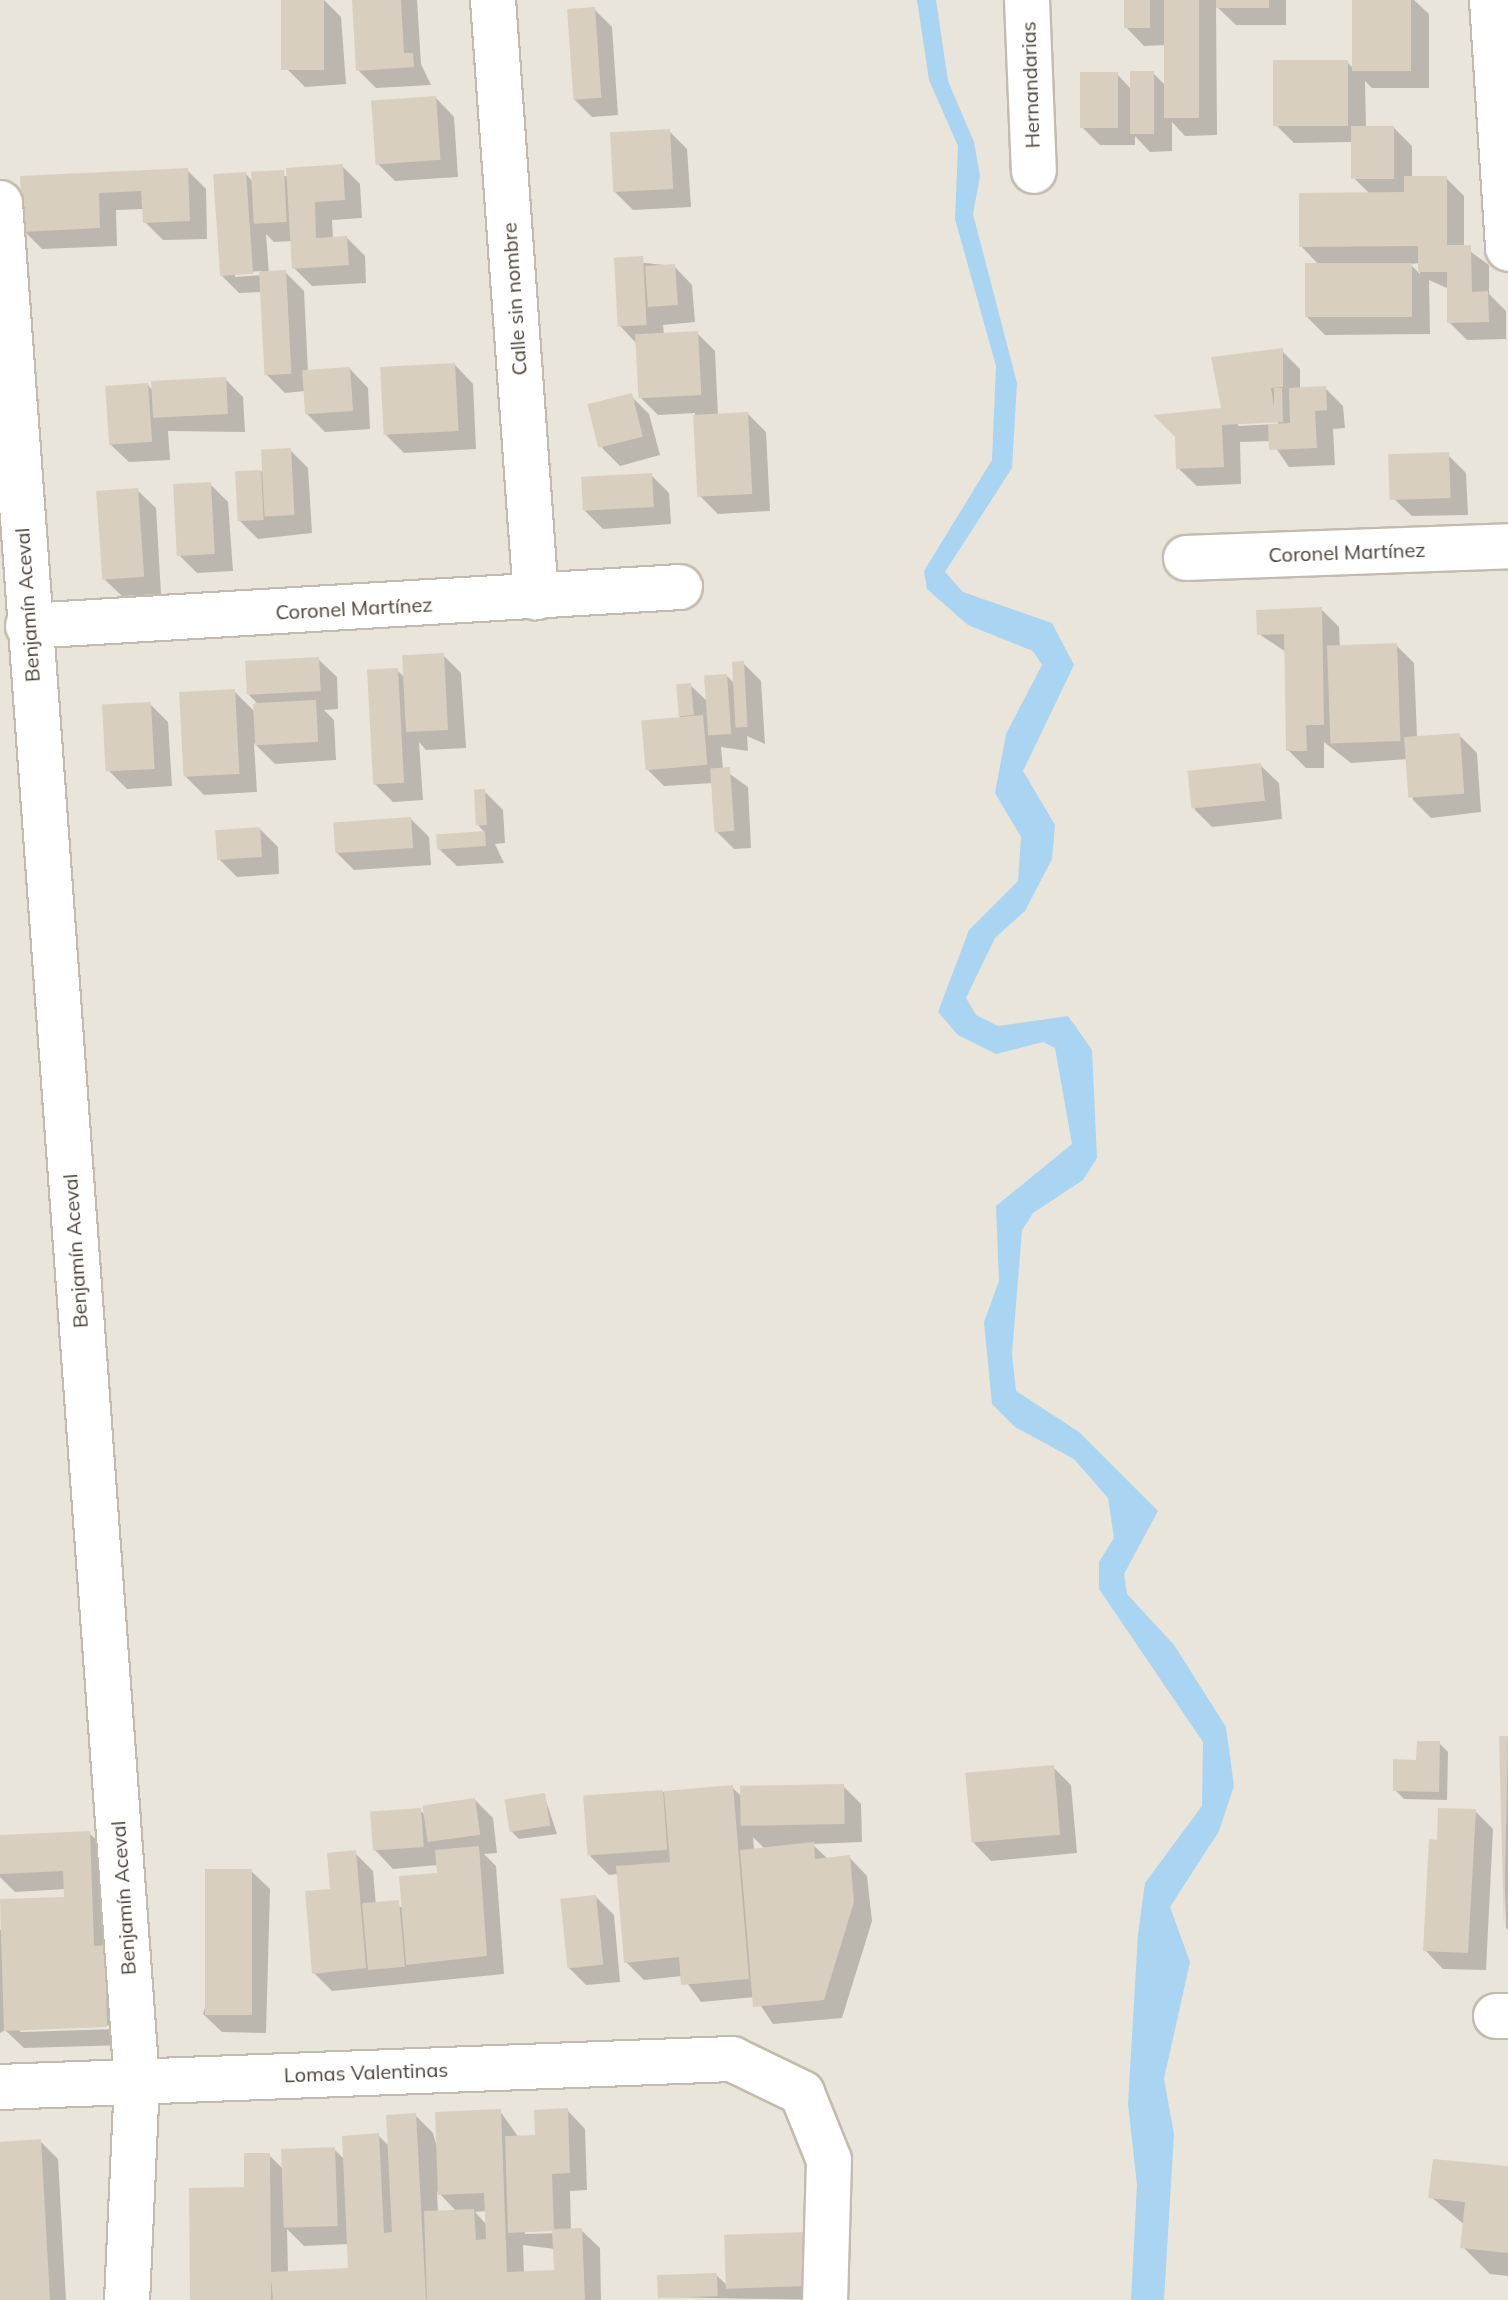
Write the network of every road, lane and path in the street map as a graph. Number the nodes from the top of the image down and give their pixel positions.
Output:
1 (493, 0) edge
2 (1027, 0) edge
3 (1492, 0) edge
4 (1034, 171) dead end
5 (0, 203) edge
6 (1508, 248) edge
7 (1508, 546) edge
8 (1186, 558) dead end
9 (680, 587) dead end
10 (536, 597) junction
11 (28, 626) junction
12 (137, 2081) junction
13 (0, 2087) edge
14 (127, 2300) edge
15 (825, 2300) edge

1 - 10 street, Calle sin nombre
2 - 4 street, Hernandarias
3 - 6 street
5 - 11 street, Benjamín Aceval
7 - 8 street, Coronel Martínez
9 - 10 street, Coronel Martínez
10 - 11 street, Coronel Martínez
11 - 12 street, Benjamín Aceval
12 - 13 street, Lomas Valentinas
12 - 14 street, Benjamín Aceval
12 - 15 street, Lomas Valentinas

